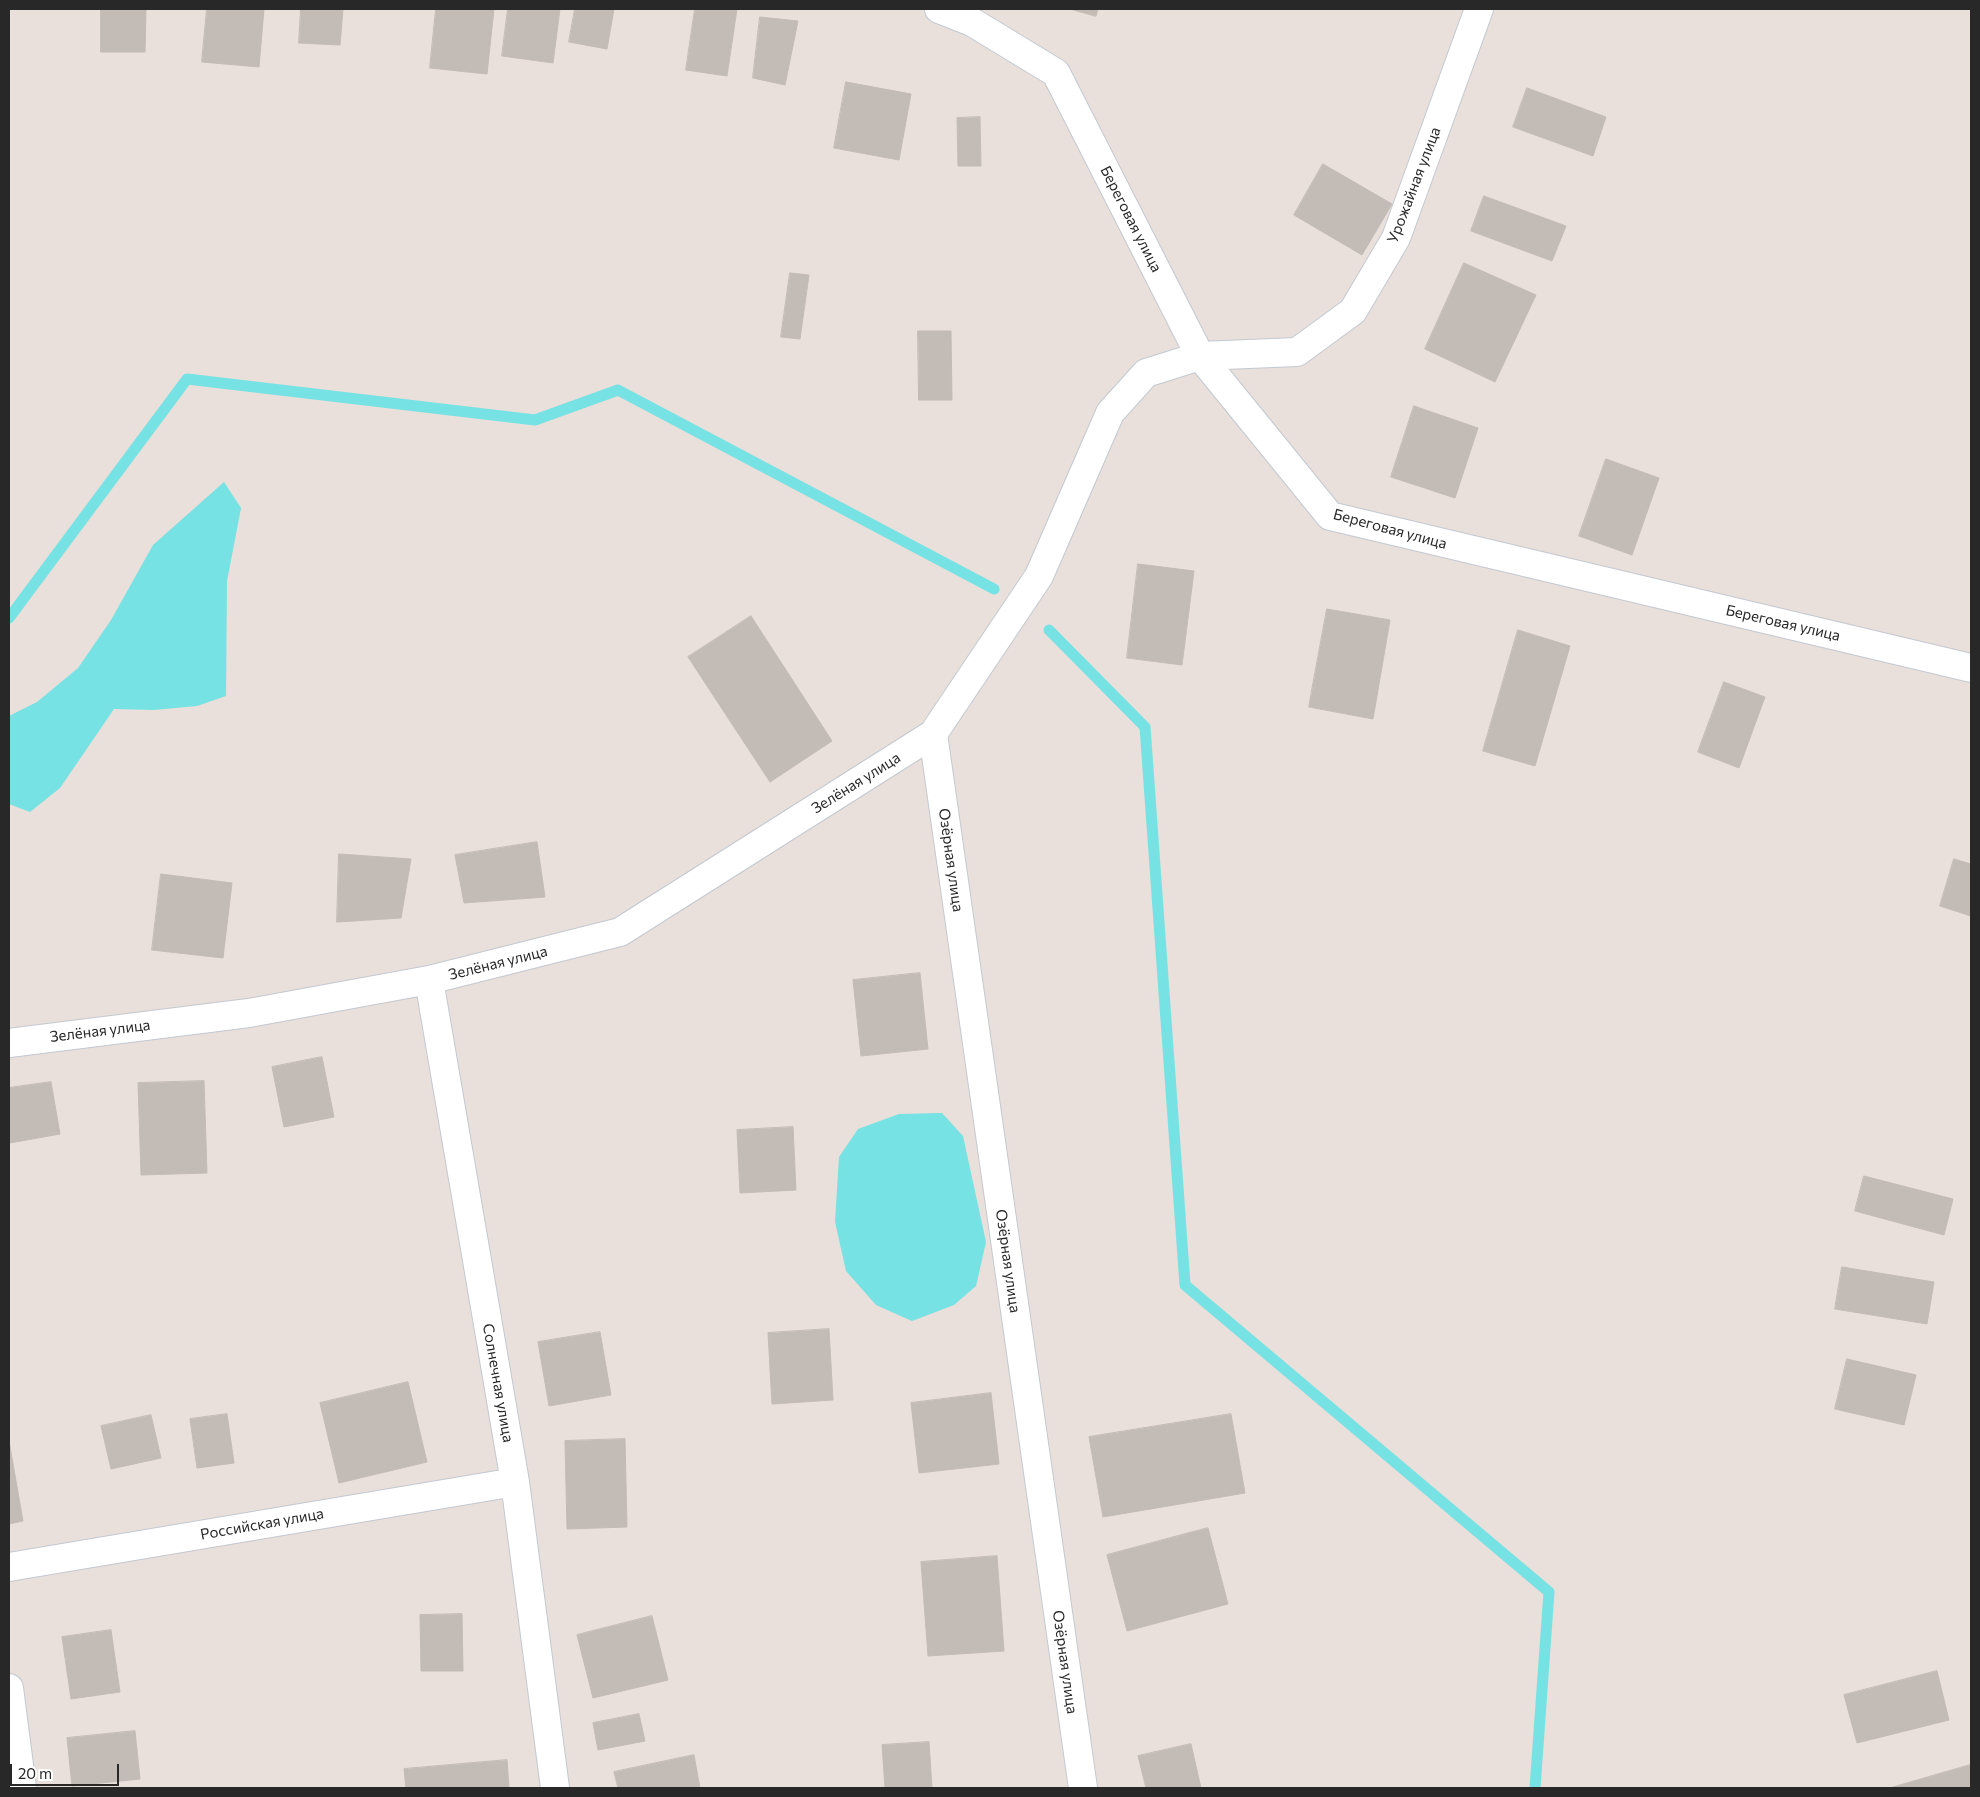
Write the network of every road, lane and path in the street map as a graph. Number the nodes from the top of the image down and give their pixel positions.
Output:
1 (939, 9) edge
2 (1479, 9) edge
3 (1200, 356) junction
4 (1971, 668) edge
5 (933, 734) junction
6 (429, 980) junction
7 (9, 1043) edge
8 (515, 1482) junction
9 (9, 1567) edge
10 (9, 1688) edge
11 (22, 1788) edge
12 (555, 1788) edge
13 (1083, 1788) edge

1 - 3 street, Береговая улица
2 - 3 street, Урожайная улица
3 - 4 street, Береговая улица
3 - 5 street, Урожайная улица
5 - 6 street, Зелёная улица
5 - 13 street, Озёрная улица
6 - 7 street, Зелёная улица
6 - 8 street, Солнечная улица
8 - 9 street, Российская улица
8 - 12 street, Солнечная улица
10 - 11 street

